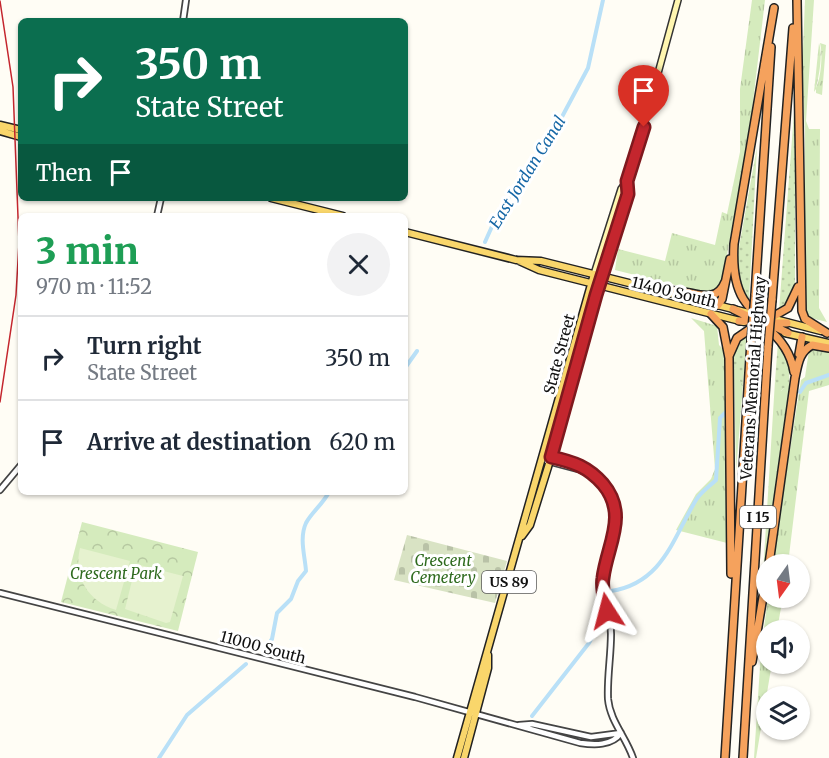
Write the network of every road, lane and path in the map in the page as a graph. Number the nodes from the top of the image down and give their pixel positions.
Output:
1 (186, 0) edge
2 (678, 0) edge
3 (796, 0) edge
4 (774, 4) edge
5 (183, 18) edge
6 (0, 125) edge
7 (18, 129) edge
8 (0, 131) edge
9 (18, 136) edge
10 (627, 181) junction
11 (283, 201) edge
12 (331, 213) edge
13 (408, 233) edge
14 (734, 244) junction
15 (516, 260) junction
16 (594, 274) junction
17 (602, 276) junction
18 (800, 281) junction
19 (725, 282) junction
20 (591, 284) junction
21 (599, 286) junction
22 (665, 292) junction
23 (718, 305) junction
24 (733, 309) junction
25 (711, 314) junction
26 (754, 314) junction
27 (739, 321) joint
28 (764, 323) junction
29 (787, 323) joint
30 (788, 333) joint
31 (828, 333) edge
32 (802, 337) junction
33 (829, 343) edge
34 (574, 347) junction
35 (829, 348) edge
36 (729, 358) junction
37 (798, 365) junction
38 (795, 378) junction
39 (569, 396) junction
40 (543, 457) junction
41 (550, 459) junction
42 (18, 469) edge
43 (0, 490) edge
44 (522, 536) junction
45 (770, 554) edge
46 (0, 592) edge
47 (761, 608) edge
48 (732, 642) junction
49 (747, 688) junction
50 (472, 713) junction
51 (621, 733) junction
52 (457, 758) edge
53 (464, 758) edge
54 (633, 758) edge
55 (725, 758) edge
56 (742, 758) edge

1 - 5 street
2 - 10 main road, State Street / US 89
3 - 18 highway
3 - 49 highway, Veterans Memorial Highway / I 15, bridge
4 - 14 highway
4 - 48 highway, Veterans Memorial Highway / I 15, bridge
6 - 7 main road
8 - 9 main road
10 - 16 main road, State Street / US 89
10 - 17 main road, State Street / US 89
11 - 12 main road
13 - 15 main road, 11400 South
14 - 19 highway
14 - 26 highway
15 - 16 main road, 11400 South
15 - 20 main road, 11400 South
16 - 17 main road, 11400 South
16 - 20 main road, State Street / US 89
17 - 21 main road, State Street / US 89
17 - 22 main road, 11400 South
18 - 28 highway
18 - 31 highway
19 - 22 highway
19 - 23 highway
20 - 21 main road, 11400 South
20 - 34 main road, State Street / US 89
21 - 25 main road, 11400 South
21 - 39 main road, State Street / US 89
22 - 23 main road, 11400 South
23 - 24 main road, 11400 South
24 - 26 main road, 11400 South
24 - 28 highway
25 - 27 main road, 11400 South
25 - 36 highway
26 - 28 highway
27 - 28 highway
28 - 29 highway
28 - 30 highway
28 - 36 highway
28 - 38 highway
29 - 31 main road
30 - 32 main road
32 - 33 main road
32 - 37 highway
34 - 39 main road
34 - 40 main road, State Street / US 89
35 - 37 highway
36 - 48 highway
37 - 38 highway
38 - 45 highway
39 - 41 main road, State Street / US 89
40 - 41 street
40 - 44 main road, State Street / US 89
41 - 44 main road, State Street / US 89
41 - 51 street
42 - 43 street
44 - 50 main road, State Street / US 89
46 - 50 street, 11000 South
47 - 49 highway
48 - 55 highway, Veterans Memorial Highway / I 15
49 - 56 highway, Veterans Memorial Highway / I 15
50 - 51 street, 11000 South
50 - 52 main road, State Street / US 89
50 - 53 main road, State Street / US 89
51 - 54 street

